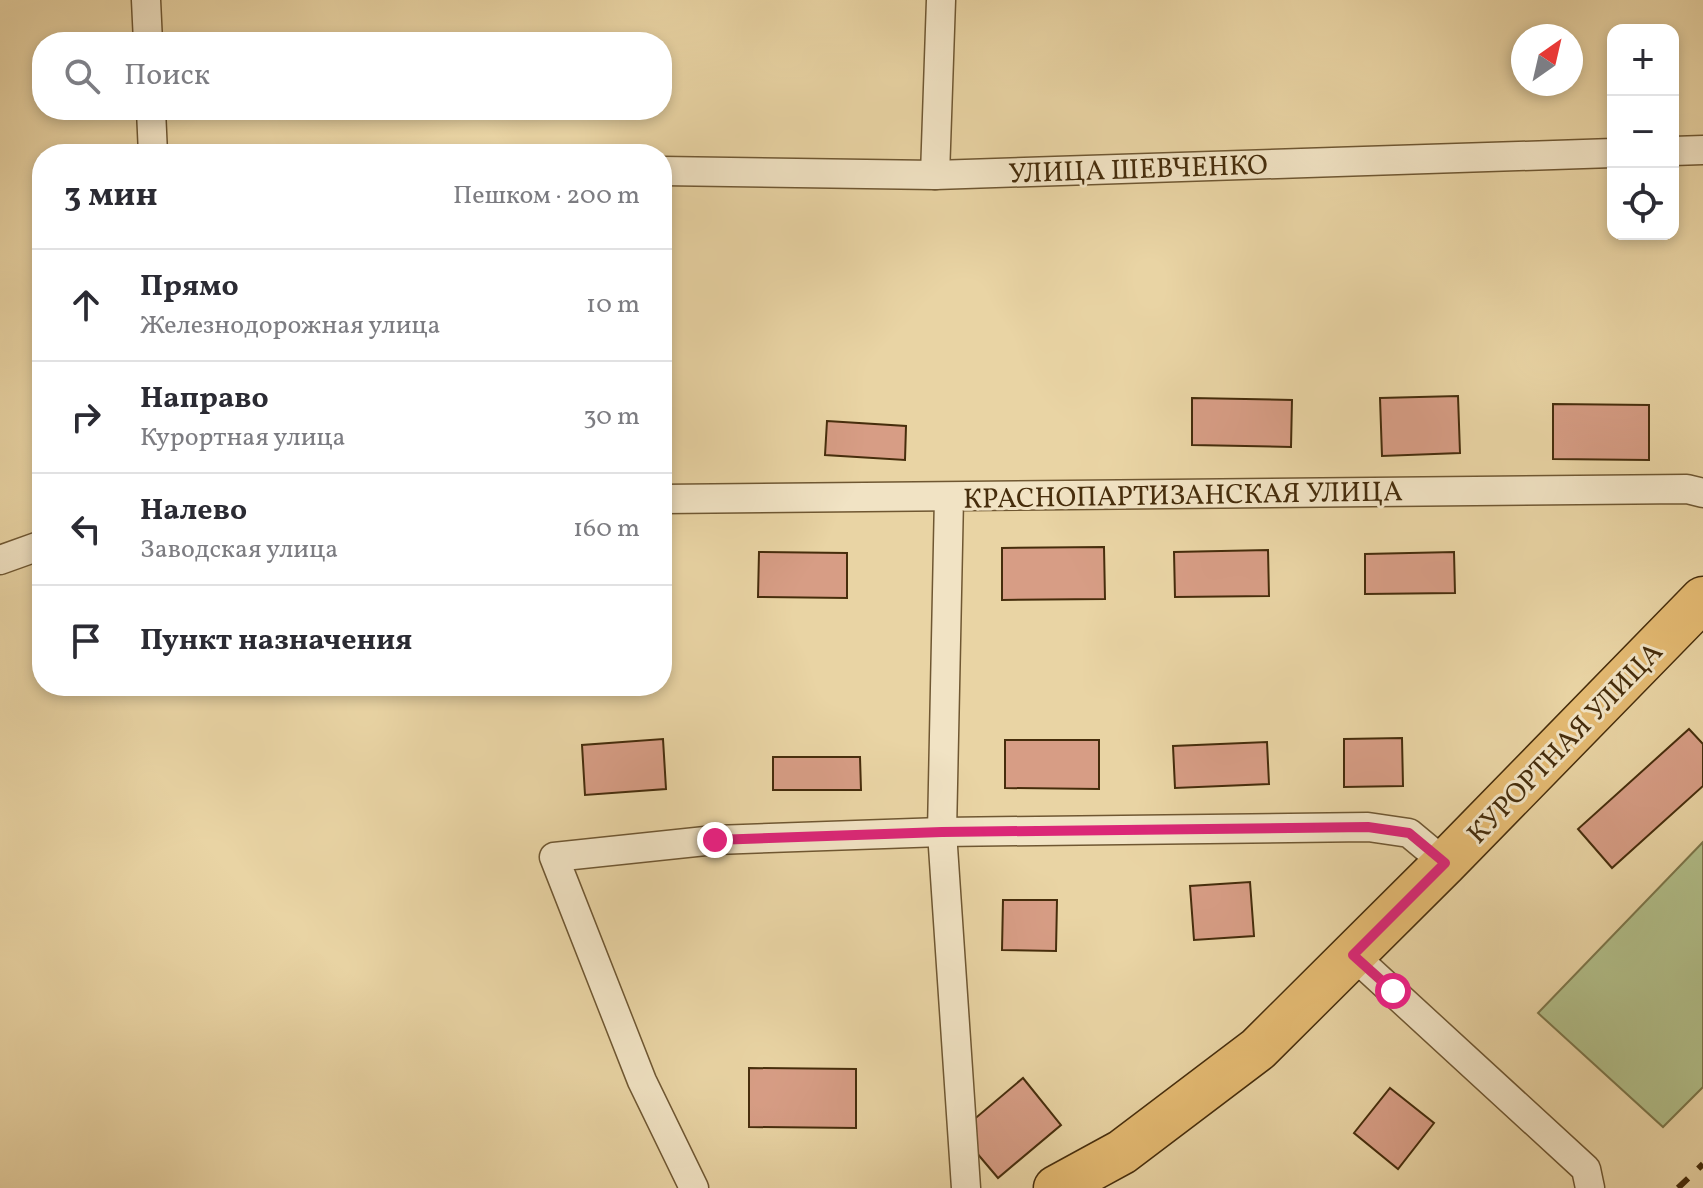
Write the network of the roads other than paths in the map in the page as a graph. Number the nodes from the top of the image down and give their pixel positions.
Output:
1 (146, 0) edge
2 (941, 0) edge
3 (148, 32) edge
4 (151, 120) edge
5 (153, 144) edge
6 (1703, 150) edge
7 (1679, 151) edge
8 (1607, 153) edge
9 (672, 171) edge
10 (935, 175) junction
11 (1703, 493) edge
12 (949, 497) junction
13 (672, 499) edge
14 (32, 549) edge
15 (0, 560) edge
16 (1703, 599) edge
17 (942, 832) junction
18 (1445, 863) junction
19 (1353, 955) junction
20 (694, 1188) edge
21 (966, 1188) edge
22 (1056, 1188) edge
23 (1590, 1188) edge

1 - 3 street
2 - 10 street
4 - 5 street
6 - 7 street
8 - 10 street, УЛИЦА ШЕВЧЕНКО
9 - 10 street, УЛИЦА ШЕВЧЕНКО
11 - 12 street, КРАСНОПАРТИЗАНСКАЯ УЛИЦА
12 - 13 street, КРАСНОПАРТИЗАНСКАЯ УЛИЦА
12 - 17 street
14 - 15 street
16 - 18 main road, КУРОРТНАЯ УЛИЦА
17 - 18 street
17 - 20 street
17 - 21 street
18 - 19 main road, КУРОРТНАЯ УЛИЦА
19 - 22 main road, КУРОРТНАЯ УЛИЦА
19 - 23 street

